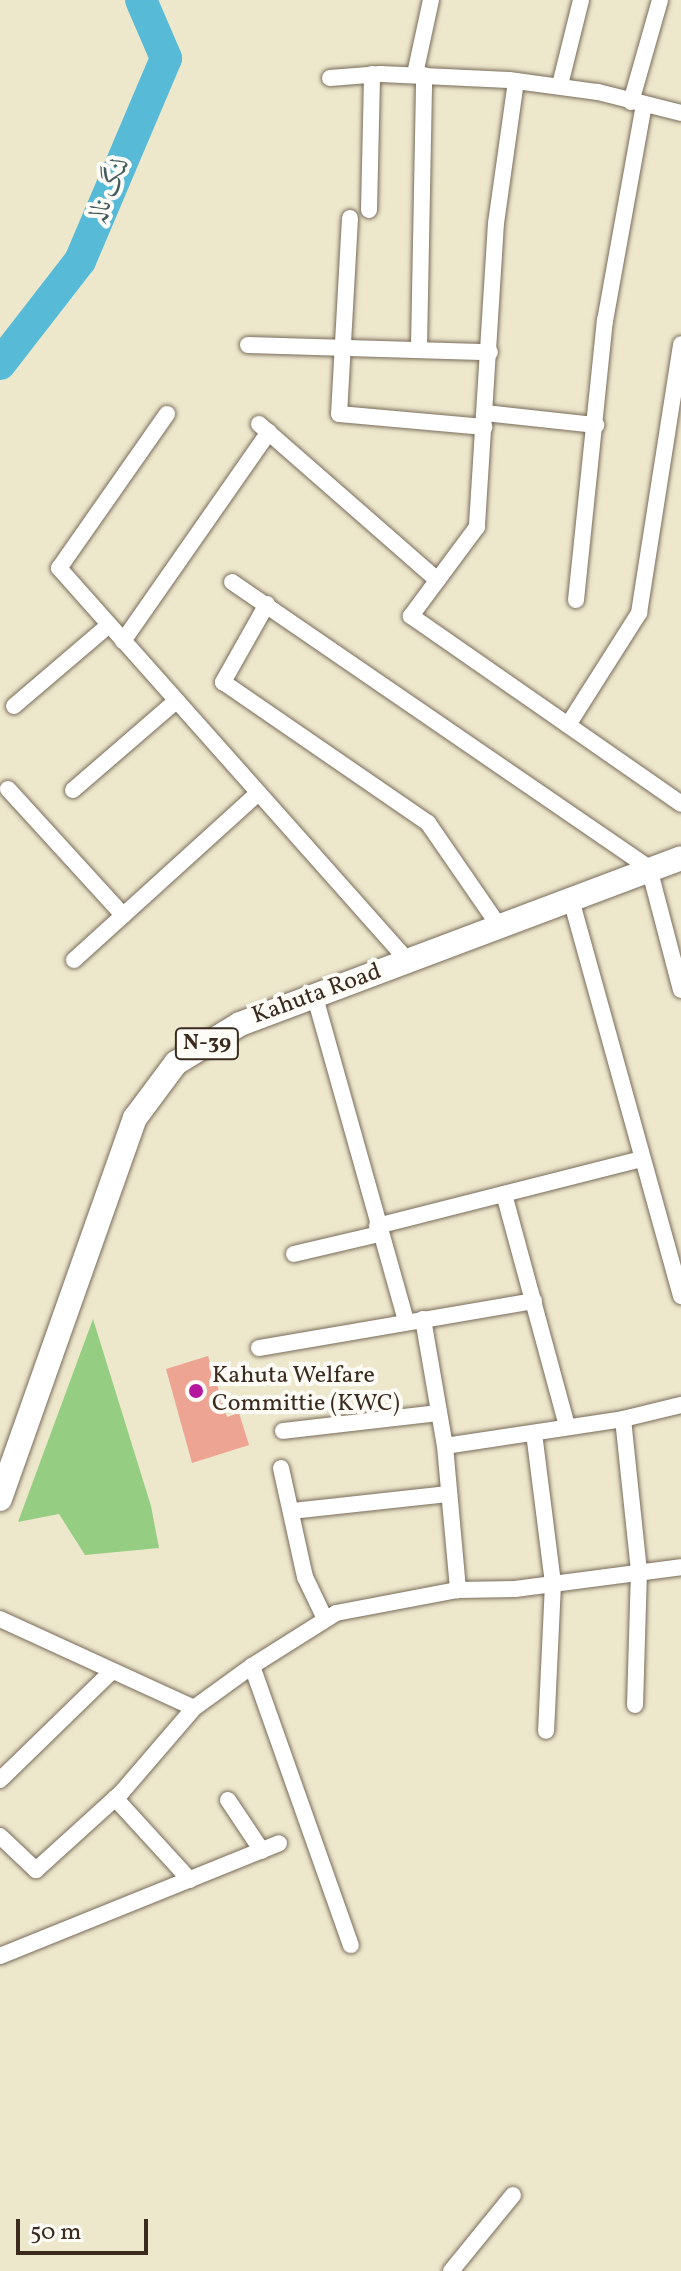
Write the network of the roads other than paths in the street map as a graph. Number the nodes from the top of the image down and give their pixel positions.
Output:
1 (431, 0) edge
2 (581, 0) edge
3 (660, 0) edge
4 (372, 74) junction
5 (420, 74) junction
6 (330, 78) dead end
7 (516, 81) junction
8 (560, 85) junction
9 (638, 103) junction
10 (681, 113) edge
11 (369, 210) dead end
12 (350, 218) dead end
13 (681, 344) edge
14 (248, 345) dead end
15 (419, 347) junction
16 (343, 348) junction
17 (490, 352) junction
18 (167, 414) dead end
19 (485, 420) junction
20 (596, 425) junction
21 (437, 580) junction
22 (232, 582) dead end
23 (576, 600) dead end
24 (267, 604) junction
25 (109, 625) junction
26 (123, 641) junction
27 (176, 701) junction
28 (14, 706) dead end
29 (568, 725) junction
30 (8, 789) dead end
31 (73, 790) dead end
32 (258, 793) junction
33 (681, 804) edge
34 (681, 858) edge
35 (649, 868) junction
36 (572, 903) junction
37 (123, 915) junction
38 (499, 926) junction
39 (74, 960) dead end
40 (408, 961) junction
41 (681, 990) edge
42 (315, 997) junction
43 (641, 1159) junction
44 (504, 1194) junction
45 (378, 1230) junction
46 (294, 1254) dead end
47 (681, 1296) edge
48 (534, 1301) junction
49 (415, 1320) junction
50 (259, 1348) dead end
51 (681, 1405) edge
52 (439, 1413) junction
53 (623, 1419) junction
54 (567, 1426) junction
55 (283, 1431) dead end
56 (534, 1433) junction
57 (445, 1446) junction
58 (281, 1468) dead end
59 (449, 1494) junction
60 (0, 1499) edge
61 (292, 1511) junction
62 (681, 1567) edge
63 (639, 1571) junction
64 (553, 1584) junction
65 (458, 1590) junction
66 (0, 1619) edge
67 (325, 1619) junction
68 (252, 1666) junction
69 (112, 1671) junction
70 (635, 1705) dead end
71 (194, 1708) junction
72 (546, 1731) dead end
73 (0, 1780) edge
74 (115, 1798) junction
75 (228, 1800) dead end
76 (0, 1836) edge
77 (279, 1843) dead end
78 (262, 1851) junction
79 (190, 1880) junction
80 (351, 1945) dead end
81 (0, 1956) edge
82 (513, 2195) dead end
83 (451, 2271) edge

1 - 5 street
2 - 8 street
3 - 9 street
4 - 5 street
4 - 6 street
4 - 11 street
5 - 7 street
5 - 15 street
7 - 8 street
7 - 17 street
8 - 9 street
9 - 10 street
9 - 20 street
12 - 16 street
13 - 29 street
14 - 16 street
15 - 16 street
15 - 17 street
16 - 19 street
17 - 19 street
18 - 25 street
19 - 20 street
19 - 21 street
20 - 23 street
21 - 26 street
21 - 29 street
22 - 24 street
24 - 35 street
24 - 38 street
25 - 26 street
25 - 28 street
26 - 27 street
27 - 31 street
27 - 32 street
29 - 33 street
30 - 37 street
32 - 37 street
32 - 40 street
34 - 35 highway, Kahuta Road / N-39
35 - 36 highway, Kahuta Road / N-39
35 - 41 street
36 - 38 highway, Kahuta Road / N-39
36 - 43 street
37 - 39 street
38 - 40 highway, Kahuta Road / N-39
40 - 42 highway, Kahuta Road / N-39
42 - 45 street
42 - 60 highway, Kahuta Road / N-39
43 - 44 street
43 - 47 street
44 - 45 street
44 - 48 street
45 - 46 street
45 - 49 street
48 - 49 street
48 - 54 street
49 - 50 street
49 - 52 street
51 - 53 street
52 - 55 street
52 - 57 street
53 - 54 street
53 - 63 street
54 - 56 street
56 - 57 street
56 - 64 street
57 - 59 street
58 - 61 street
59 - 61 street
59 - 65 street
61 - 67 street
62 - 63 street
63 - 64 street
63 - 70 street
64 - 65 street
64 - 72 street
65 - 67 street
66 - 69 street
67 - 68 street
68 - 71 street
68 - 80 street
69 - 71 street
69 - 73 street
71 - 74 street
74 - 76 street
74 - 79 street
75 - 78 street
77 - 78 street
78 - 79 street
79 - 81 street
82 - 83 street

